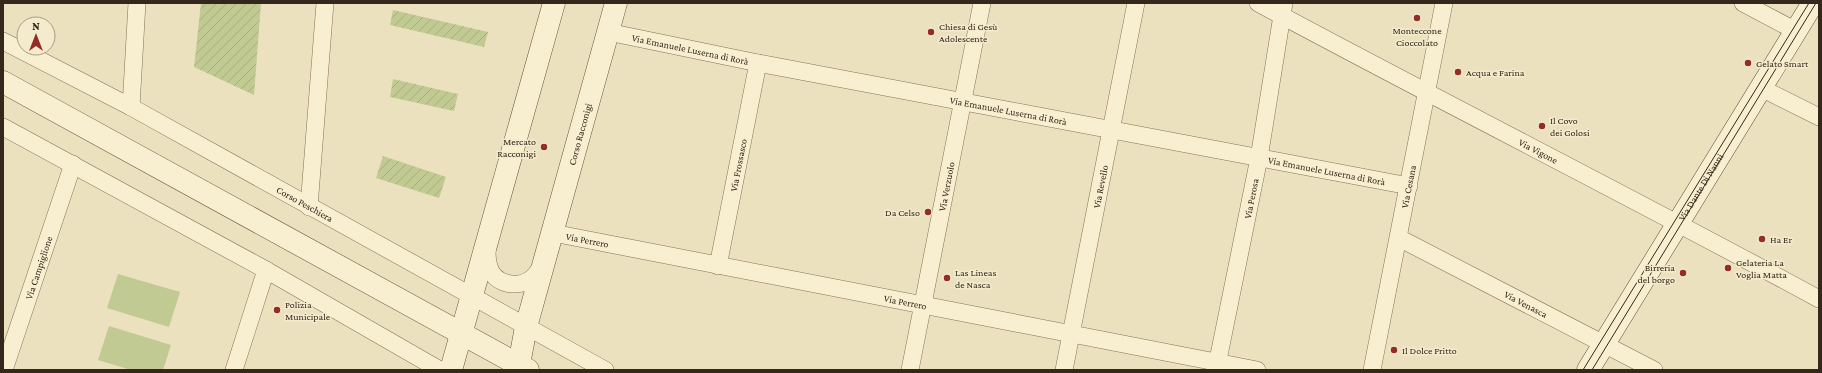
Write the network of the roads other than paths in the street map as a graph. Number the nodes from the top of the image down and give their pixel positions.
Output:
1 (137, 3) edge
2 (325, 3) edge
3 (554, 3) edge
4 (616, 3) edge
5 (982, 3) edge
6 (1136, 3) edge
7 (1258, 3) edge
8 (1444, 3) edge
9 (1743, 3) edge
10 (1813, 3) edge
11 (1283, 9) edge
12 (1796, 31) junction
13 (608, 32) junction
14 (3, 41) edge
15 (758, 63) junction
16 (3, 82) edge
17 (1761, 88) junction
18 (1428, 94) junction
19 (964, 102) junction
20 (131, 107) junction
21 (1819, 117) edge
22 (3, 127) edge
23 (1110, 130) junction
24 (1259, 158) junction
25 (73, 164) junction
26 (1409, 186) junction
27 (309, 207) junction
28 (1678, 223) junction
29 (553, 233) junction
30 (1399, 238) junction
31 (487, 247) junction
32 (543, 265) junction
33 (718, 266) junction
34 (266, 270) junction
35 (473, 295) junction
36 (1819, 299) edge
37 (922, 306) junction
38 (526, 327) junction
39 (460, 333) junction
40 (1071, 335) junction
41 (1604, 344) junction
42 (1217, 366) edge
43 (522, 368) edge
44 (4, 370) edge
45 (234, 370) edge
46 (440, 370) edge
47 (451, 370) edge
48 (605, 370) edge
49 (910, 370) edge
50 (1064, 370) edge
51 (1257, 370) edge
52 (1372, 370) edge
53 (1588, 370) edge
54 (1654, 370) edge

1 - 20 street
2 - 27 street
3 - 31 street, Corso Racconigi
4 - 13 street, Corso Racconigi
5 - 19 street, Via Verzuolo
6 - 23 street, Via Revello
7 - 11 street, Via Vigone
8 - 18 street, Via Cesana
9 - 12 street
10 - 12 street, Via Dante Di Nanni
11 - 18 street, Via Vigone
11 - 24 street, Via Perosa
12 - 17 street, Via Dante Di Nanni
13 - 15 street, Via Emanuele Luserna di Rorà
13 - 29 street, Corso Racconigi
14 - 20 street, Corso Peschiera
15 - 19 street, Via Emanuele Luserna di Rorà
15 - 33 street, Via Frossasco
16 - 39 street
17 - 21 street
17 - 28 street, Via Dante Di Nanni
18 - 26 street, Via Cesana
18 - 28 street, Via Vigone
19 - 23 street, Via Emanuele Luserna di Rorà
19 - 37 street, Via Verzuolo
20 - 27 street, Corso Peschiera
22 - 25 street
23 - 24 street, Via Emanuele Luserna di Rorà
23 - 40 street, Via Revello
24 - 26 street, Via Emanuele Luserna di Rorà
24 - 42 street, Via Perosa
25 - 34 street
25 - 44 street, Via Campiglione
26 - 30 street, Via Cesana
27 - 35 street, Corso Peschiera
28 - 36 street, Via Vigone
28 - 41 street, Via Dante Di Nanni
29 - 32 street, Corso Racconigi
29 - 33 street, Via Perrero
30 - 41 street, Via Venasca
30 - 52 street, Via Cesana
31 - 32 street, Corso Racconigi
31 - 35 street, Corso Racconigi
32 - 38 street, Corso Racconigi
33 - 37 street, Via Perrero
34 - 45 street
34 - 46 street
35 - 38 street, Corso Peschiera
35 - 39 street, Corso Racconigi
37 - 40 street, Via Perrero
37 - 49 street, Via Verzuolo
38 - 43 street, Corso Racconigi
38 - 48 street, Corso Peschiera
39 - 43 street
39 - 47 street, Corso Racconigi
40 - 42 street, Via Perrero
40 - 50 street, Via Revello
41 - 53 street, Via Dante Di Nanni
41 - 54 street, Via Venasca
42 - 51 street, Via Perrero

